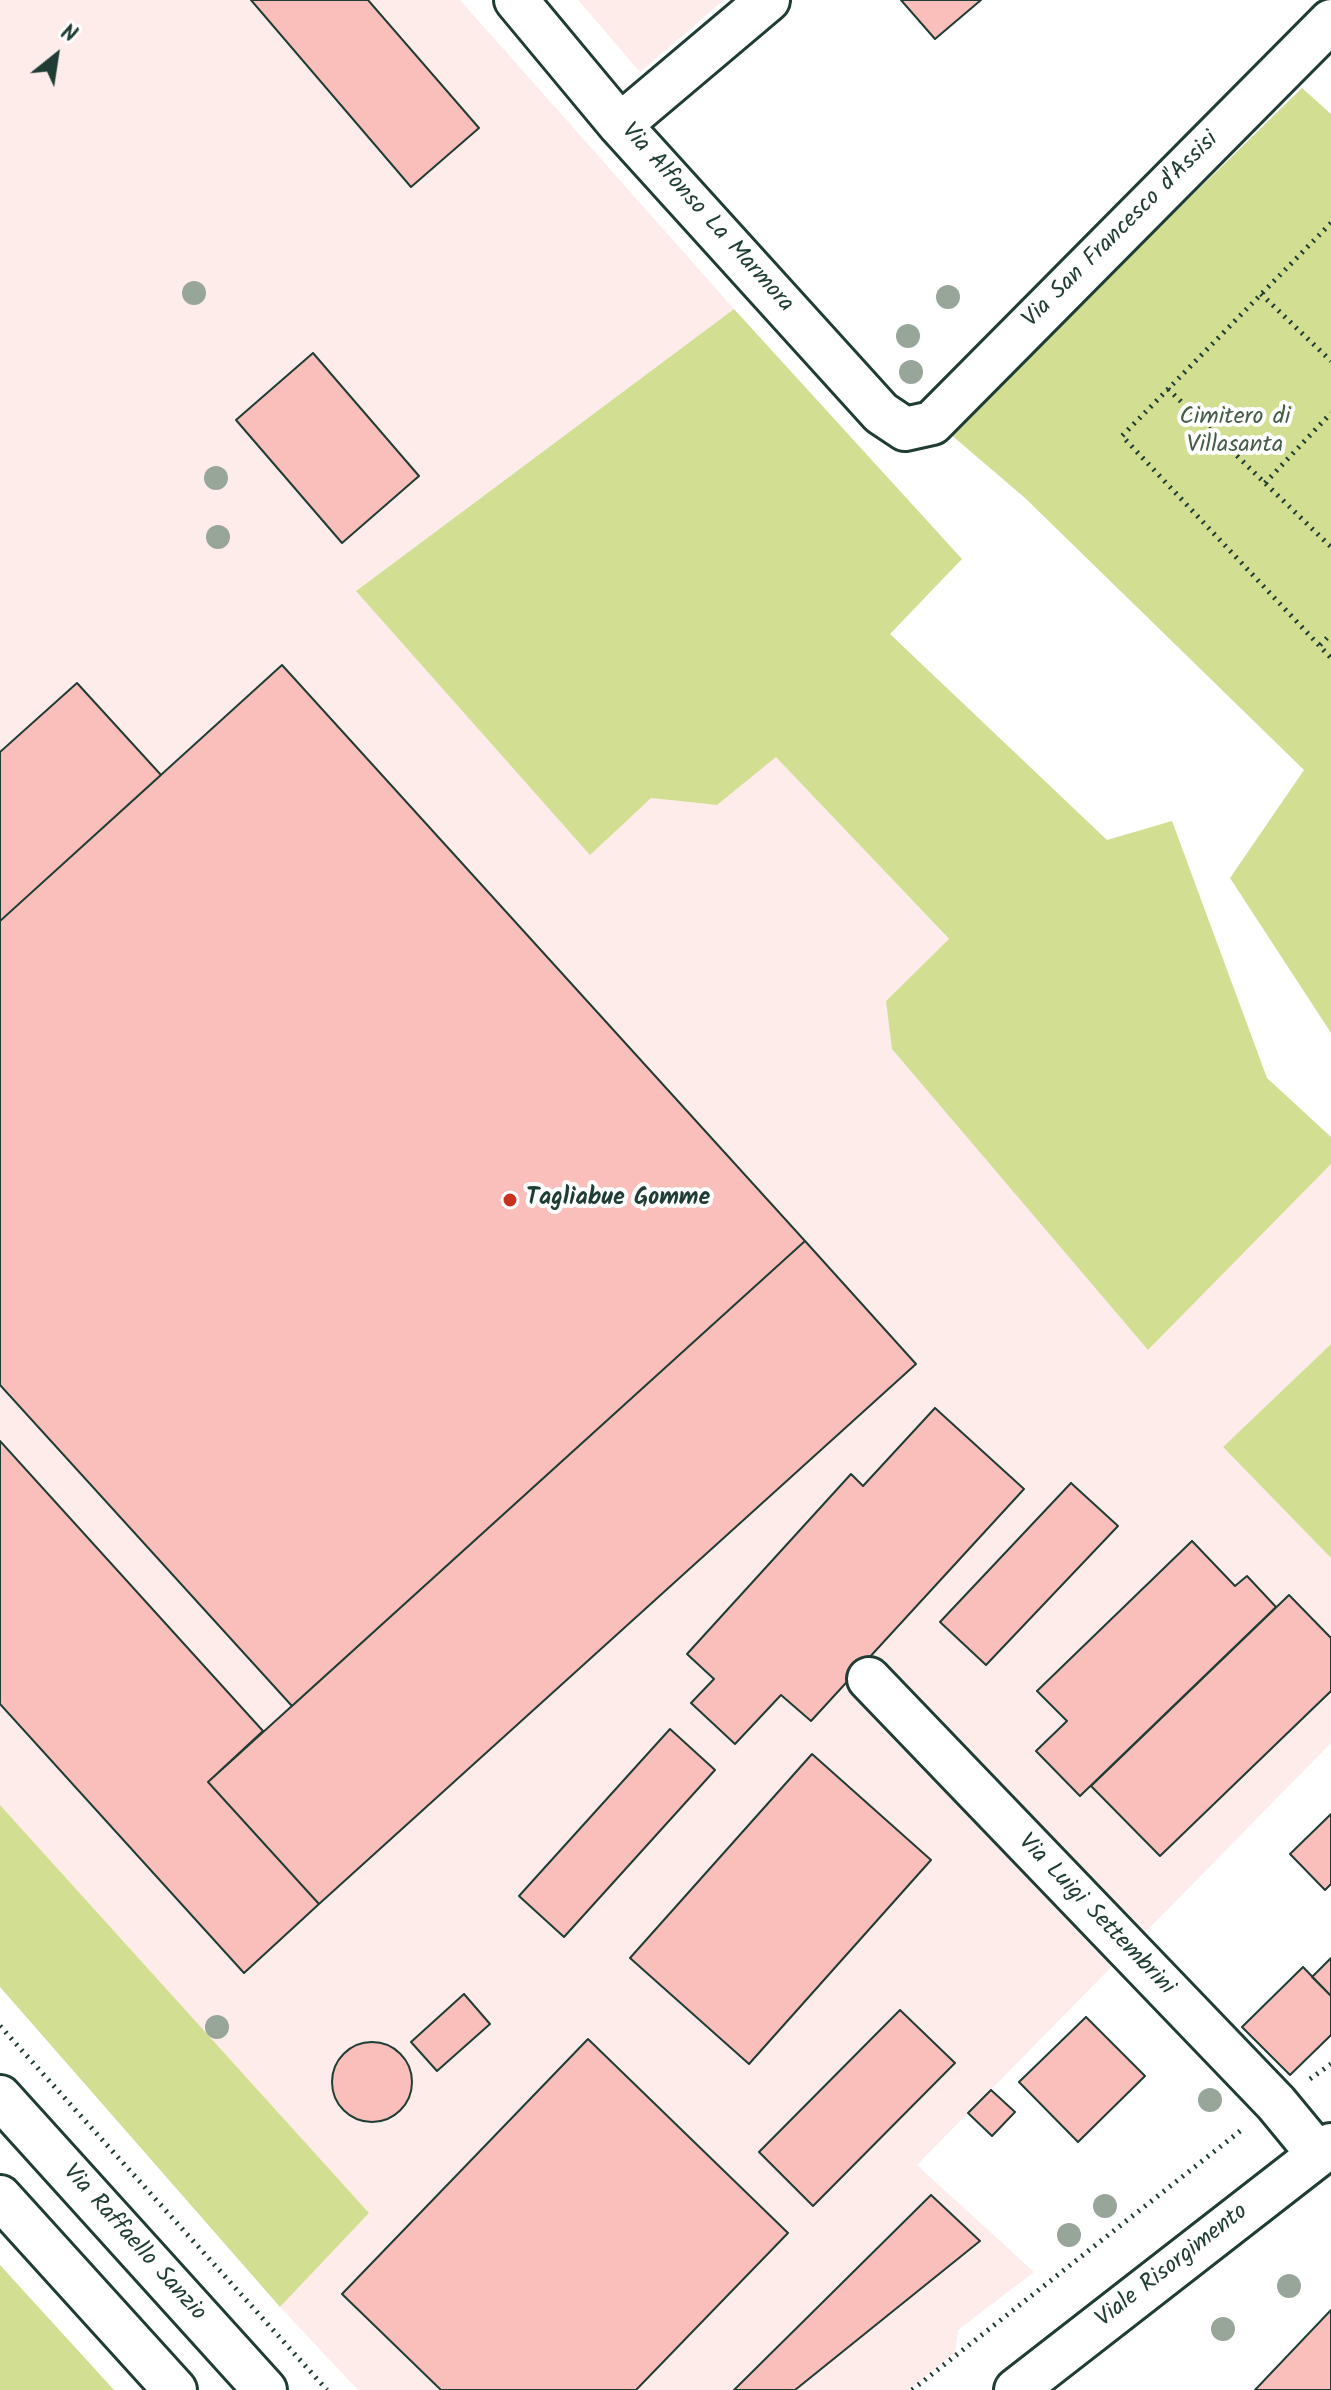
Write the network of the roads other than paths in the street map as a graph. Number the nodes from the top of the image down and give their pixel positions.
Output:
1 (516, 0) edge
2 (768, 0) edge
3 (1331, 21) edge
4 (620, 125) junction
5 (905, 429) joint
6 (869, 1679) dead end
7 (0, 2097) edge
8 (1325, 2150) edge
9 (0, 2197) edge
10 (175, 2390) edge
11 (265, 2390) edge
12 (1016, 2390) edge

1 - 4 street, Via Alfonso La Marmora
2 - 4 street
3 - 5 street, Via San Francesco d'Assisi
4 - 5 street, Via Alfonso La Marmora
6 - 8 street, Via Luigi Settembrini
7 - 11 street, Via Raffaello Sanzio
8 - 12 street, Viale Risorgimento
9 - 10 street

